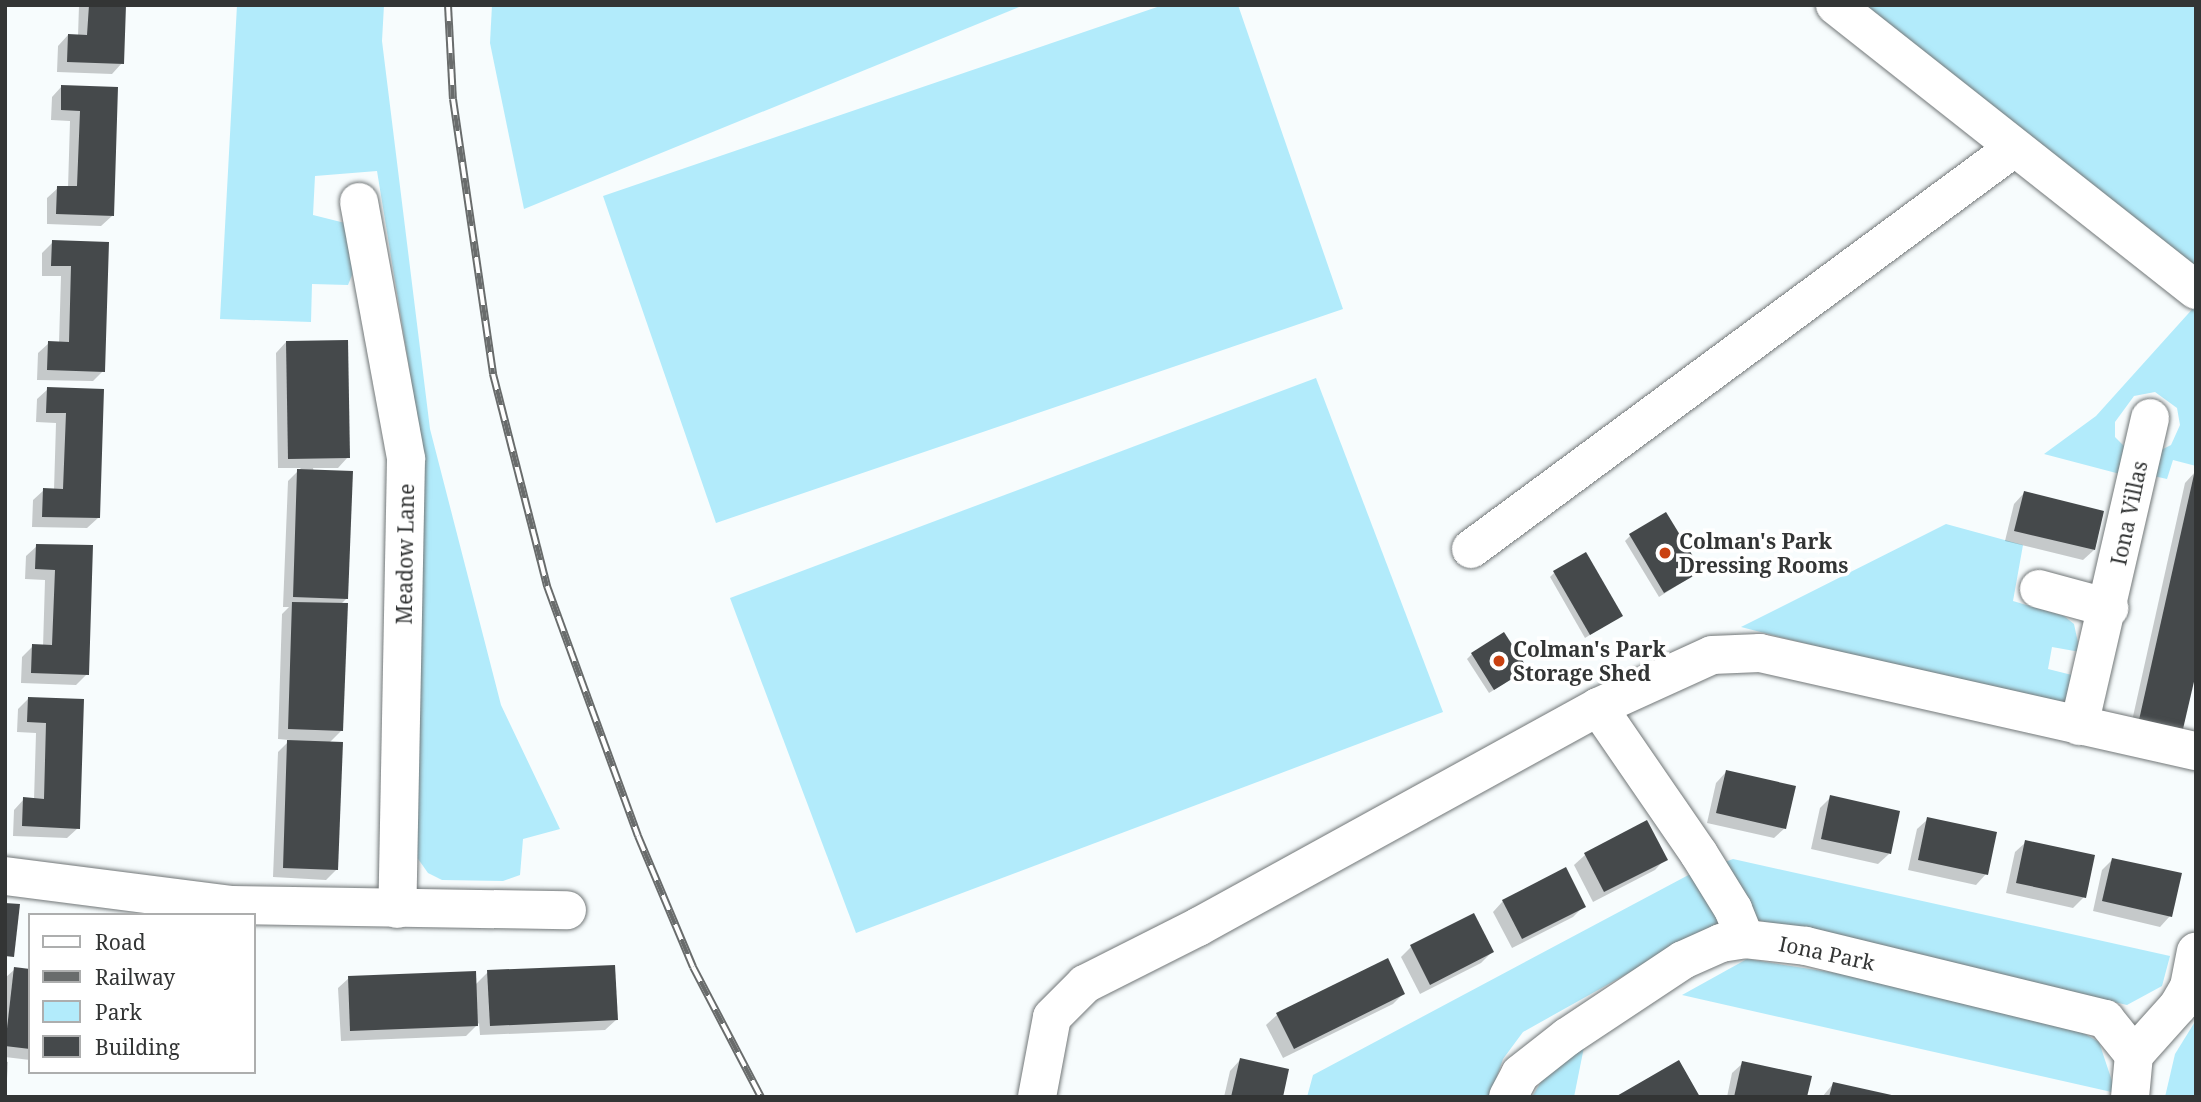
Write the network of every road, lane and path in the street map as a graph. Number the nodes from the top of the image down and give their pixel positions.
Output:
1 (1835, 5) edge
2 (2014, 148) junction
3 (359, 202) dead end
4 (2196, 290) edge
5 (2150, 418) dead end
6 (1471, 549) dead end
7 (2039, 589) dead end
8 (2109, 608) junction
9 (1598, 707) junction
10 (2079, 726) junction
11 (2196, 751) edge
12 (5, 876) edge
13 (397, 909) junction
14 (568, 910) dead end
15 (1745, 939) junction
16 (2196, 952) edge
17 (2134, 1055) junction
18 (1037, 1097) edge
19 (1508, 1097) edge
20 (2130, 1097) edge

1 - 2 street
2 - 4 street
2 - 6 street
3 - 13 street, Meadow Lane
5 - 8 street, Iona Villas
7 - 8 street
8 - 10 street, Iona Villas
9 - 10 street
9 - 15 street
9 - 18 street
10 - 11 street
12 - 13 street
13 - 14 street
15 - 17 street, Iona Park
15 - 19 street, Iona Park
16 - 17 street
17 - 20 street

